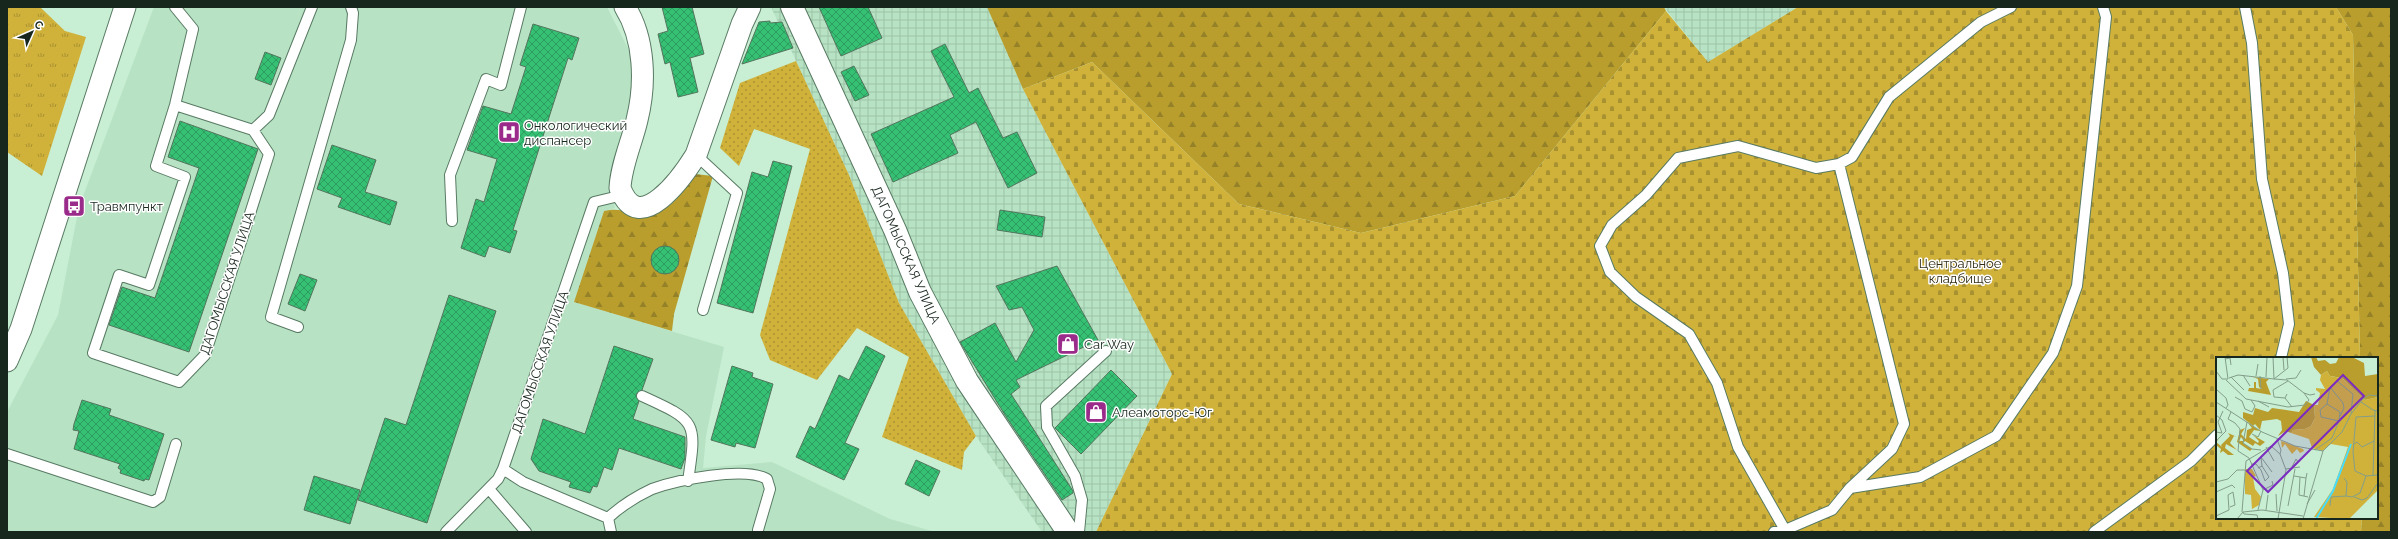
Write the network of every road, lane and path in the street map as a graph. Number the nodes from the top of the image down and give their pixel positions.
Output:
1 (125, 7) edge
2 (174, 7) edge
3 (312, 7) edge
4 (351, 7) edge
5 (521, 7) edge
6 (625, 7) edge
7 (750, 7) edge
8 (792, 7) edge
9 (2011, 7) edge
10 (2103, 7) edge
11 (2245, 7) edge
12 (175, 105) junction
13 (253, 130) junction
14 (696, 155) junction
15 (1839, 164) junction
16 (623, 195) junction
17 (452, 221) dead end
18 (703, 310) dead end
19 (298, 327) dead end
20 (1106, 351) dead end
21 (2281, 357) edge
22 (7, 361) edge
23 (642, 396) dead end
24 (2216, 436) edge
25 (176, 444) dead end
26 (7, 454) edge
27 (503, 469) junction
28 (688, 481) junction
29 (1850, 488) junction
30 (489, 489) junction
31 (608, 518) junction
32 (758, 530) dead end
33 (1785, 530) junction
34 (446, 532) edge
35 (526, 532) edge
36 (611, 532) edge
37 (1068, 532) edge
38 (1079, 532) edge
39 (1774, 532) edge
40 (2094, 532) edge

1 - 22 street
2 - 12 lane, ДАГОМЫССКАЯ УЛИЦА
3 - 13 lane
4 - 19 lane
5 - 17 lane
6 - 16 street
7 - 14 street
8 - 37 street, ДАГОМЫССКАЯ УЛИЦА
9 - 15 lane
10 - 29 lane
11 - 21 lane
12 - 13 lane
12 - 13 lane, ДАГОМЫССКАЯ УЛИЦА
14 - 16 street
14 - 18 lane
15 - 29 lane
15 - 33 lane
16 - 27 lane, ДАГОМЫССКАЯ УЛИЦА
20 - 38 lane
23 - 28 lane
24 - 40 lane
25 - 26 lane
27 - 30 lane, ДАГОМЫССКАЯ УЛИЦА
27 - 31 lane
28 - 31 lane
28 - 32 lane
29 - 33 lane
30 - 34 lane, ДАГОМЫССКАЯ УЛИЦА
30 - 35 lane
31 - 36 lane
33 - 39 lane

